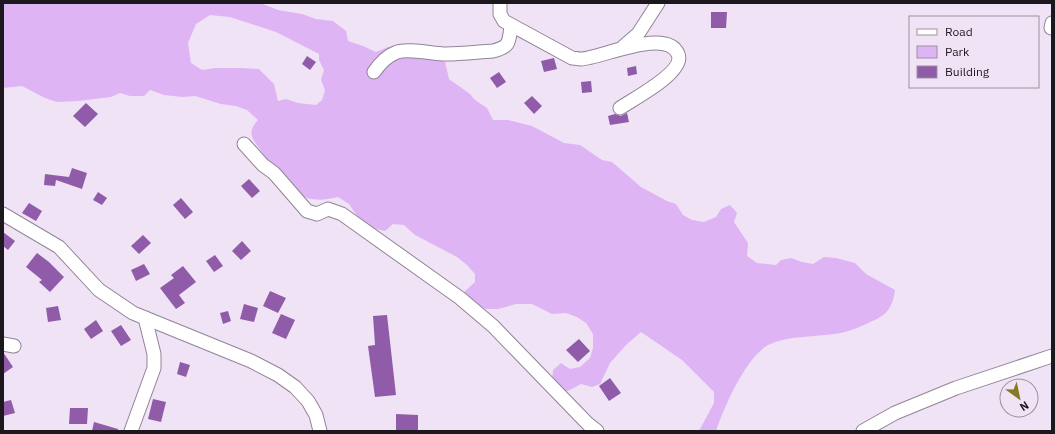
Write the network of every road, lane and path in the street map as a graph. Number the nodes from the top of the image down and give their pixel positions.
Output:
1 (500, 3) edge
2 (658, 3) edge
3 (511, 26) junction
4 (623, 47) junction
5 (374, 72) dead end
6 (620, 108) dead end
7 (244, 144) dead end
8 (3, 214) edge
9 (146, 318) junction
10 (1052, 356) edge
11 (131, 431) edge
12 (320, 431) edge
13 (597, 431) edge
14 (863, 431) edge

1 - 3 street
2 - 4 street
3 - 4 street
3 - 5 street
4 - 6 street
7 - 13 street
8 - 9 street
9 - 11 street
9 - 12 street
10 - 14 street

